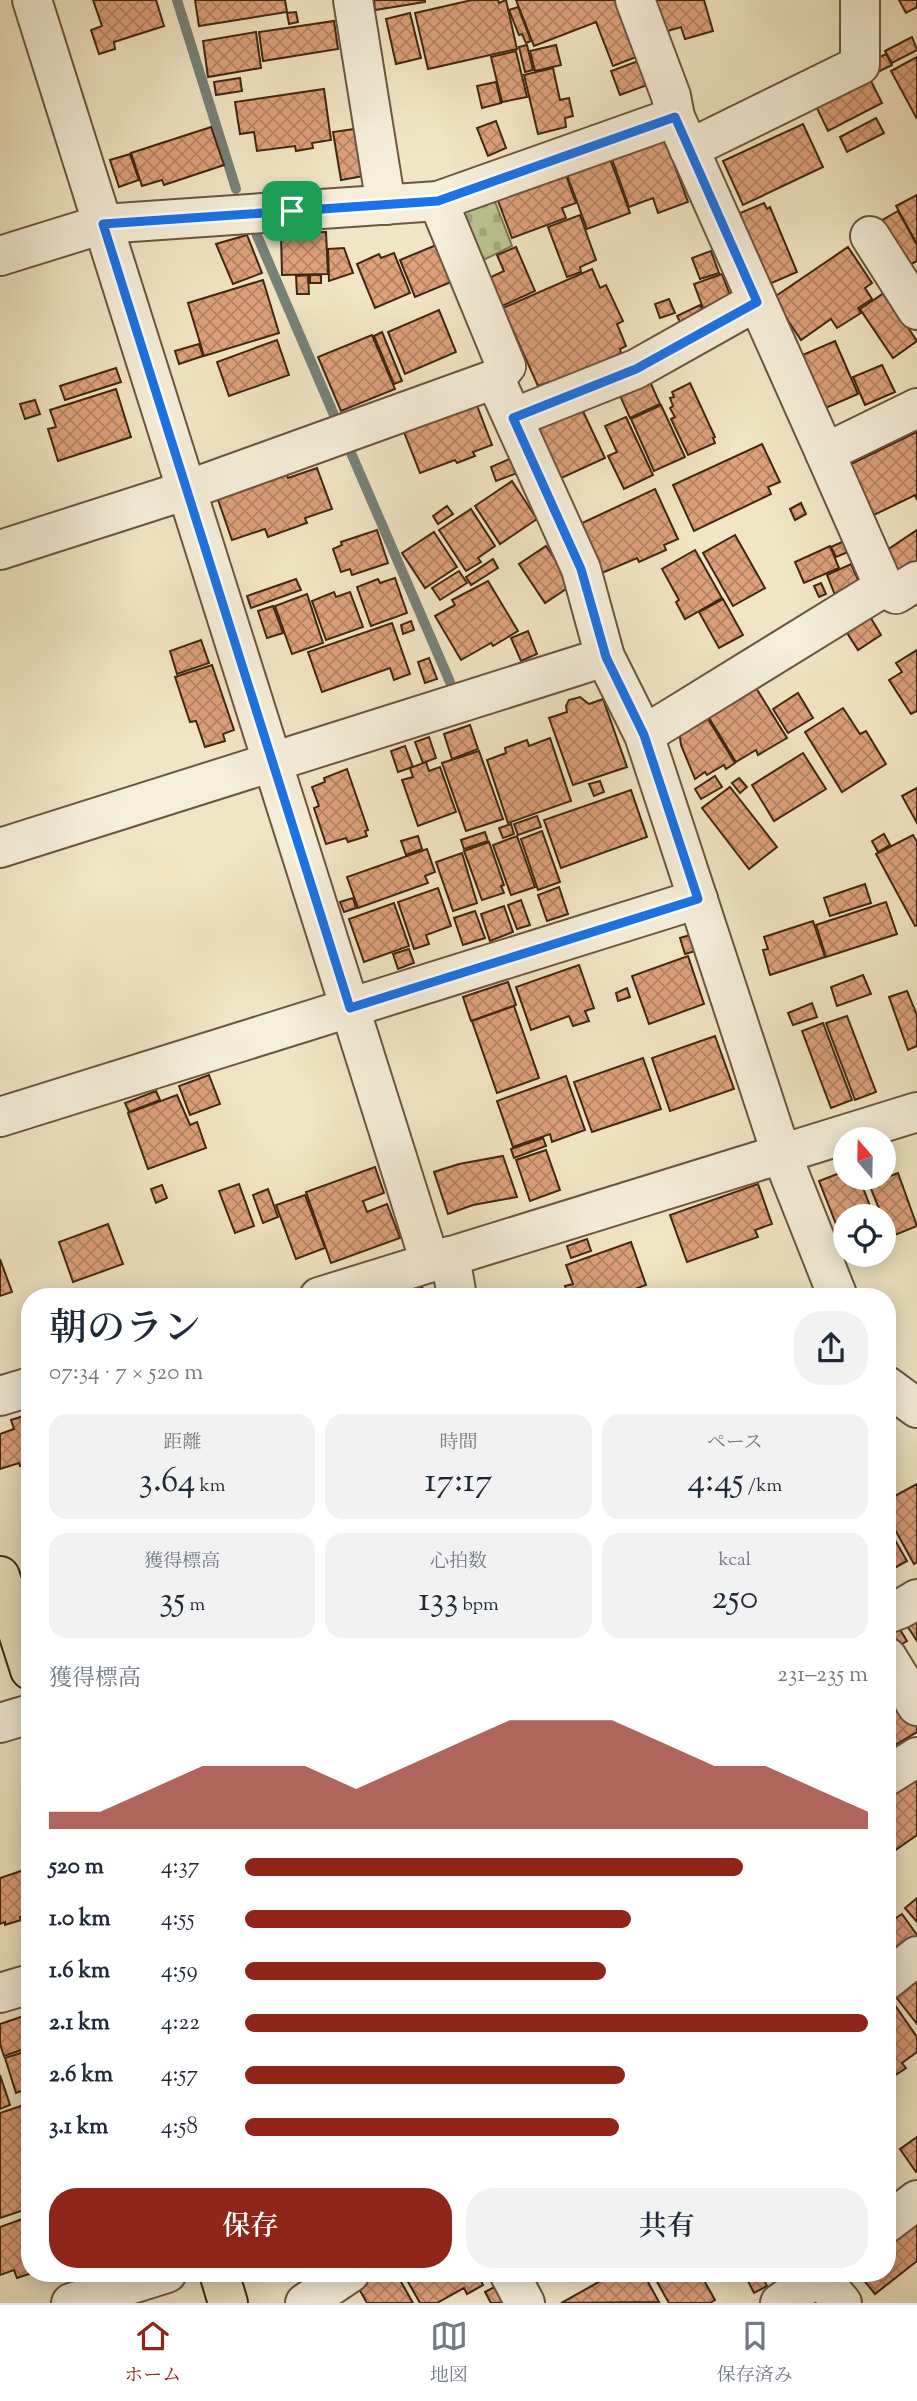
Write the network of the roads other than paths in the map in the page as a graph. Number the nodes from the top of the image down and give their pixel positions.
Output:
1 (32, 0) edge
2 (353, 0) edge
3 (635, 0) edge
4 (860, 0) edge
5 (682, 133) junction
6 (438, 201) junction
7 (386, 205) junction
8 (103, 224) junction
9 (870, 236) dead end
10 (0, 256) edge
11 (757, 302) junction
12 (917, 310) edge
13 (495, 379) junction
14 (917, 408) edge
15 (513, 418) junction
16 (825, 453) junction
17 (187, 491) junction
18 (0, 550) edge
19 (901, 584) edge
20 (606, 657) junction
21 (644, 735) junction
22 (273, 762) junction
23 (0, 848) edge
24 (698, 899) junction
25 (350, 1008) junction
26 (917, 1112) edge
27 (0, 1117) edge
28 (781, 1153) junction
29 (440, 1259) junction
30 (348, 1288) edge
31 (453, 1288) edge
32 (834, 1288) edge
33 (21, 1390) edge
34 (896, 1393) edge
35 (0, 1396) edge
36 (917, 1408) edge
37 (0, 1576) edge
38 (917, 1599) edge
39 (896, 1610) edge
40 (21, 1642) edge
41 (896, 1672) edge
42 (917, 1706) edge
43 (21, 1717) edge
44 (0, 1723) edge
45 (917, 1757) edge
46 (896, 1770) edge
47 (917, 1956) edge
48 (896, 1973) edge
49 (21, 1987) edge
50 (0, 1993) edge
51 (917, 2200) edge
52 (896, 2216) edge
53 (138, 2282) edge
54 (222, 2282) edge
55 (336, 2282) edge
56 (514, 2282) edge
57 (828, 2284) edge
58 (71, 2303) edge
59 (228, 2303) edge
60 (305, 2303) edge
61 (526, 2303) edge
62 (780, 2303) edge

1 - 8 street
2 - 7 street
3 - 5 street
4 - 5 street
5 - 6 street
5 - 11 street
6 - 7 street
6 - 13 street
7 - 8 street
8 - 10 street
8 - 17 street
9 - 12 street
11 - 15 street
11 - 16 street
13 - 15 street
13 - 17 street
14 - 16 street
15 - 20 street
16 - 19 street
17 - 18 street
17 - 22 street
19 - 21 street
20 - 21 street
20 - 22 street
21 - 24 street
22 - 23 street
22 - 25 street
24 - 25 street
24 - 28 street
25 - 27 street
25 - 29 street
26 - 28 street
28 - 29 street
28 - 32 street
29 - 30 street
29 - 31 street
33 - 35 street
34 - 36 street
37 - 40 main road
38 - 39 street
41 - 42 street
43 - 44 street
45 - 46 street
47 - 48 street
49 - 50 street
51 - 52 street
53 - 58 street
54 - 59 main road
55 - 60 street
56 - 61 street
57 - 62 street

